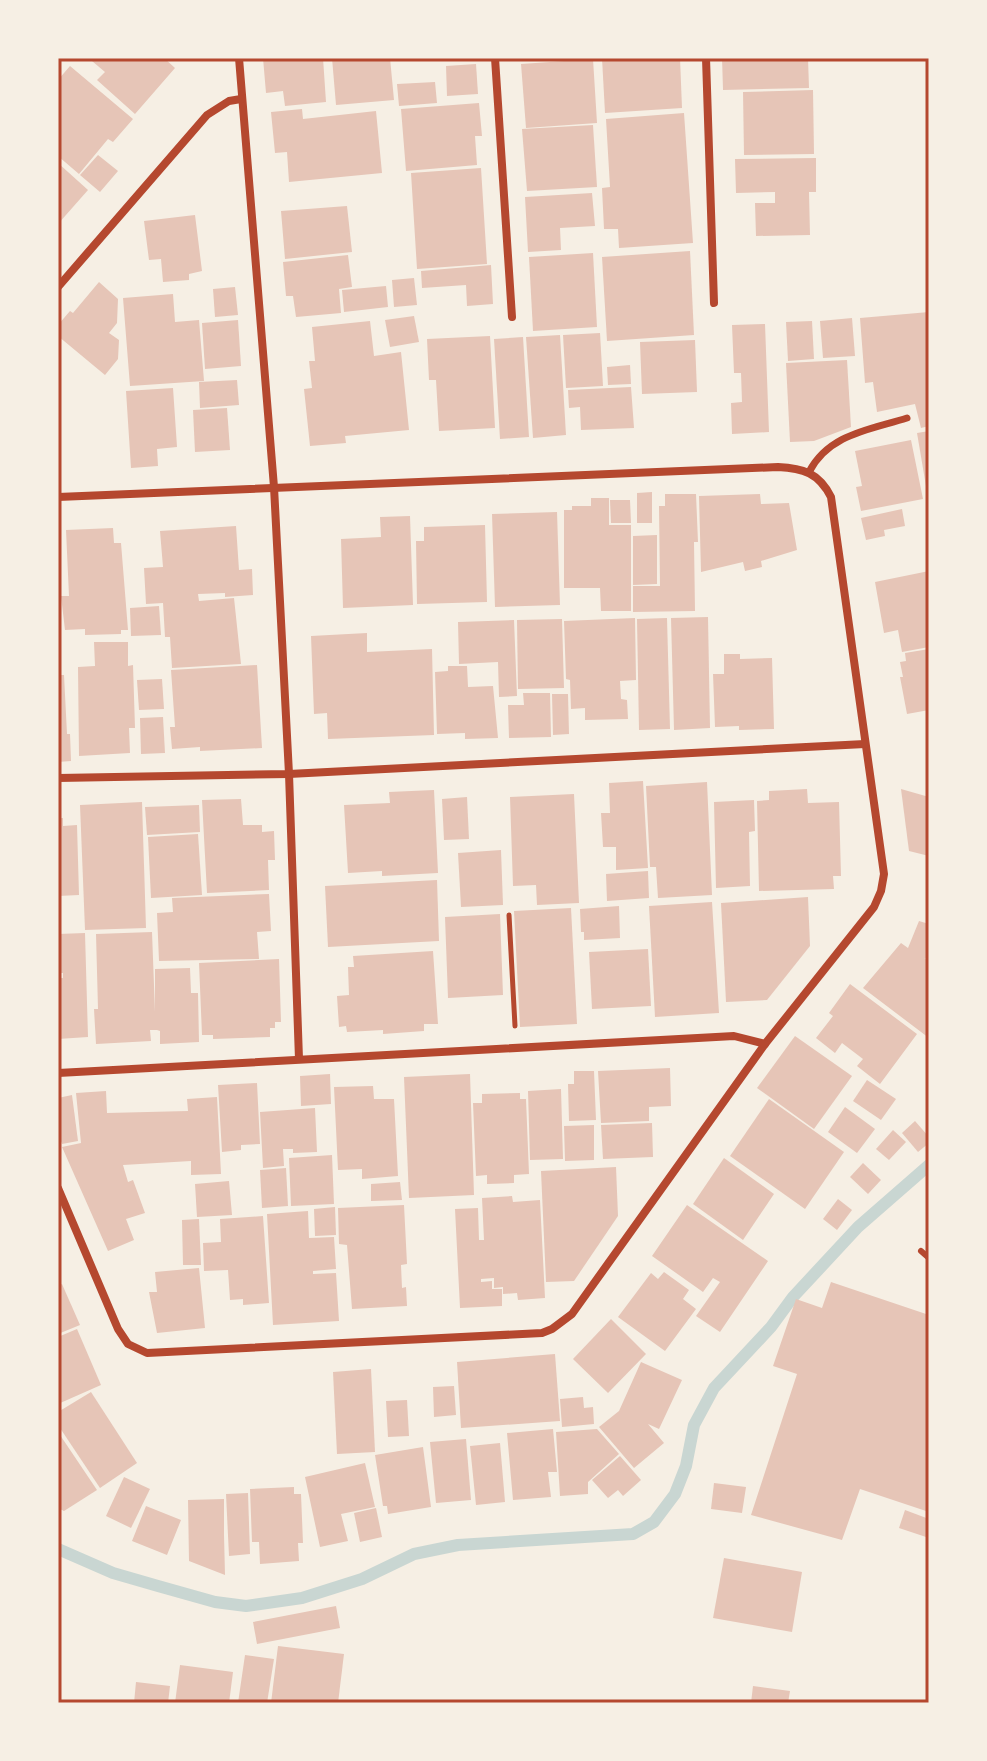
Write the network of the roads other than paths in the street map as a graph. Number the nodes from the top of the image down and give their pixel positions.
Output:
1 (239, 58) edge
2 (495, 58) edge
3 (706, 58) edge
4 (241, 99) junction
5 (58, 287) edge
6 (714, 303) dead end
7 (512, 317) dead end
8 (907, 418) dead end
9 (809, 472) junction
10 (274, 487) junction
11 (58, 497) edge
12 (865, 744) junction
13 (289, 774) junction
14 (58, 778) edge
15 (765, 1044) junction
16 (299, 1059) junction
17 (58, 1073) edge
18 (58, 1188) edge
19 (921, 1251) dead end
20 (929, 1258) edge

1 - 4 street
2 - 7 street
3 - 6 street
4 - 5 street
4 - 10 street
8 - 9 street
9 - 10 street
9 - 12 street
10 - 11 street
10 - 13 street
12 - 13 street
12 - 15 street
13 - 14 street
13 - 16 street
15 - 16 street
15 - 18 street
16 - 17 street
19 - 20 lane

